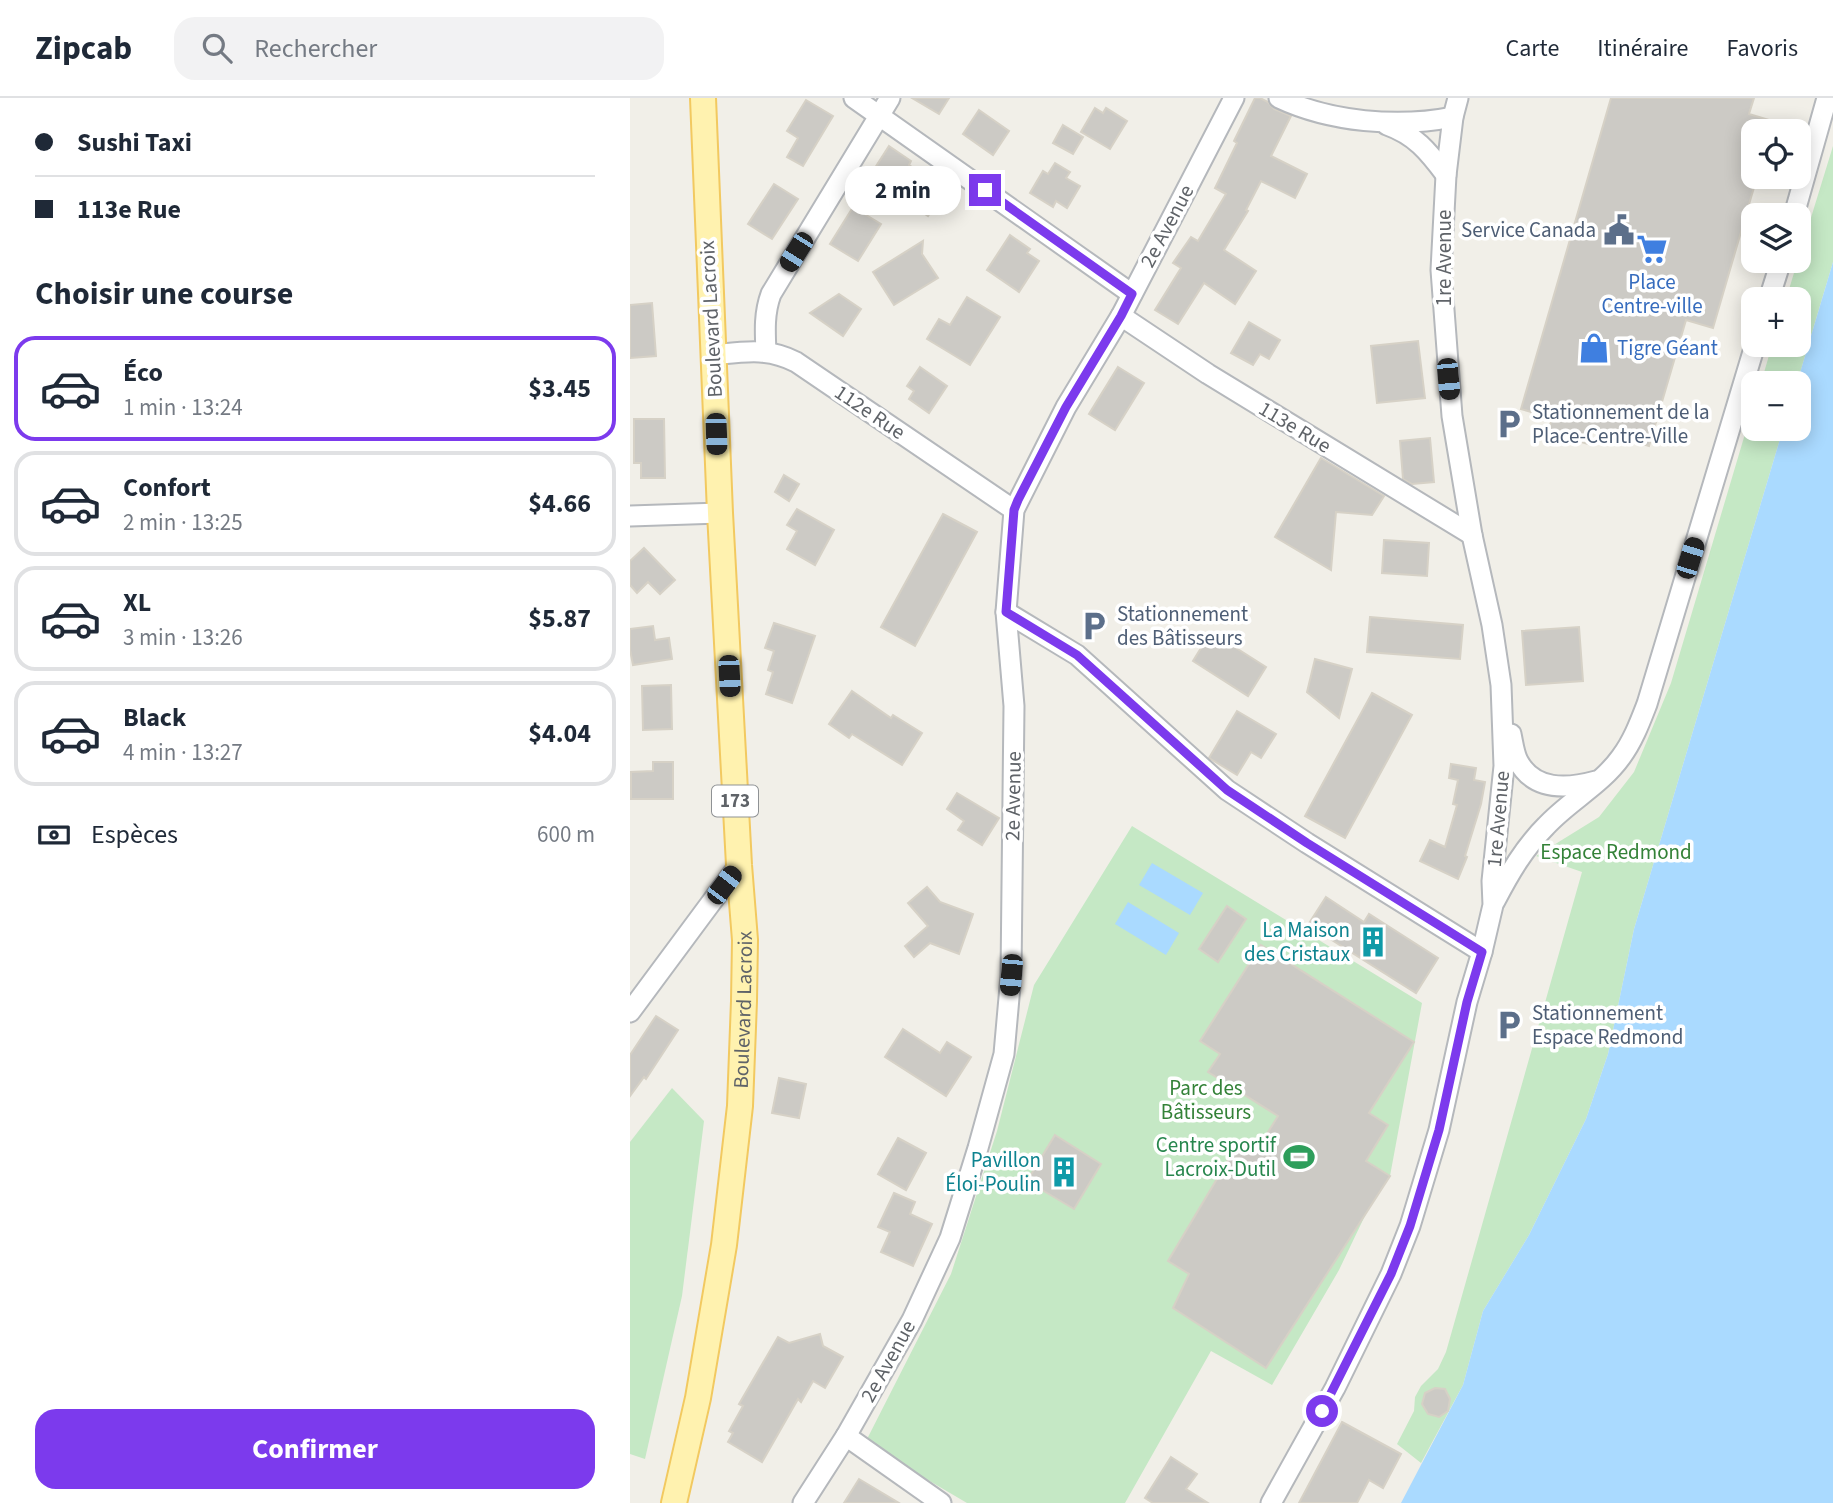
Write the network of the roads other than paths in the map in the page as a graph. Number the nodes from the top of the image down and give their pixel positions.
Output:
1 (702, 98) edge
2 (854, 98) edge
3 (890, 98) edge
4 (1234, 98) edge
5 (1279, 98) edge
6 (1827, 98) edge
7 (1456, 107) edge
8 (880, 116) junction
9 (1376, 121) junction
10 (1446, 174) junction
11 (1797, 203) edge
12 (1132, 294) junction
13 (1121, 316) junction
14 (766, 352) junction
15 (713, 355) junction
16 (1751, 357) edge
17 (1014, 510) junction
18 (720, 513) junction
19 (630, 516) edge
20 (1472, 535) junction
21 (1006, 612) junction
22 (1501, 685) junction
23 (1601, 779) junction
24 (739, 866) junction
25 (1493, 905) junction
26 (1482, 952) junction
27 (630, 1012) edge
28 (846, 1436) junction
29 (674, 1502) edge
30 (803, 1503) edge
31 (941, 1503) edge
32 (1271, 1503) edge

1 - 15 main road, Boulevard Lacroix / 173
2 - 8 street
3 - 8 street
4 - 12 street, 2e Avenue
5 - 9 street
6 - 11 street
7 - 9 street
7 - 10 street, 1re Avenue
8 - 12 street
8 - 14 street
9 - 10 street
10 - 20 street, 1re Avenue
12 - 13 street, 2e Avenue
13 - 17 street, 2e Avenue
13 - 20 street, 113e Rue
14 - 15 street, 112e Rue
14 - 17 street, 112e Rue
15 - 18 main road, Boulevard Lacroix / 173
16 - 23 street
17 - 21 street, 2e Avenue
18 - 19 street
18 - 24 main road, Boulevard Lacroix / 173
20 - 22 street, 1re Avenue
21 - 26 street
21 - 28 street, 2e Avenue
22 - 23 street
22 - 25 street, 1re Avenue
23 - 25 street
24 - 27 street
24 - 29 main road, Boulevard Lacroix / 173
25 - 26 street, 1re Avenue
26 - 32 street, 1re Avenue
28 - 30 street, 2e Avenue
28 - 31 street

